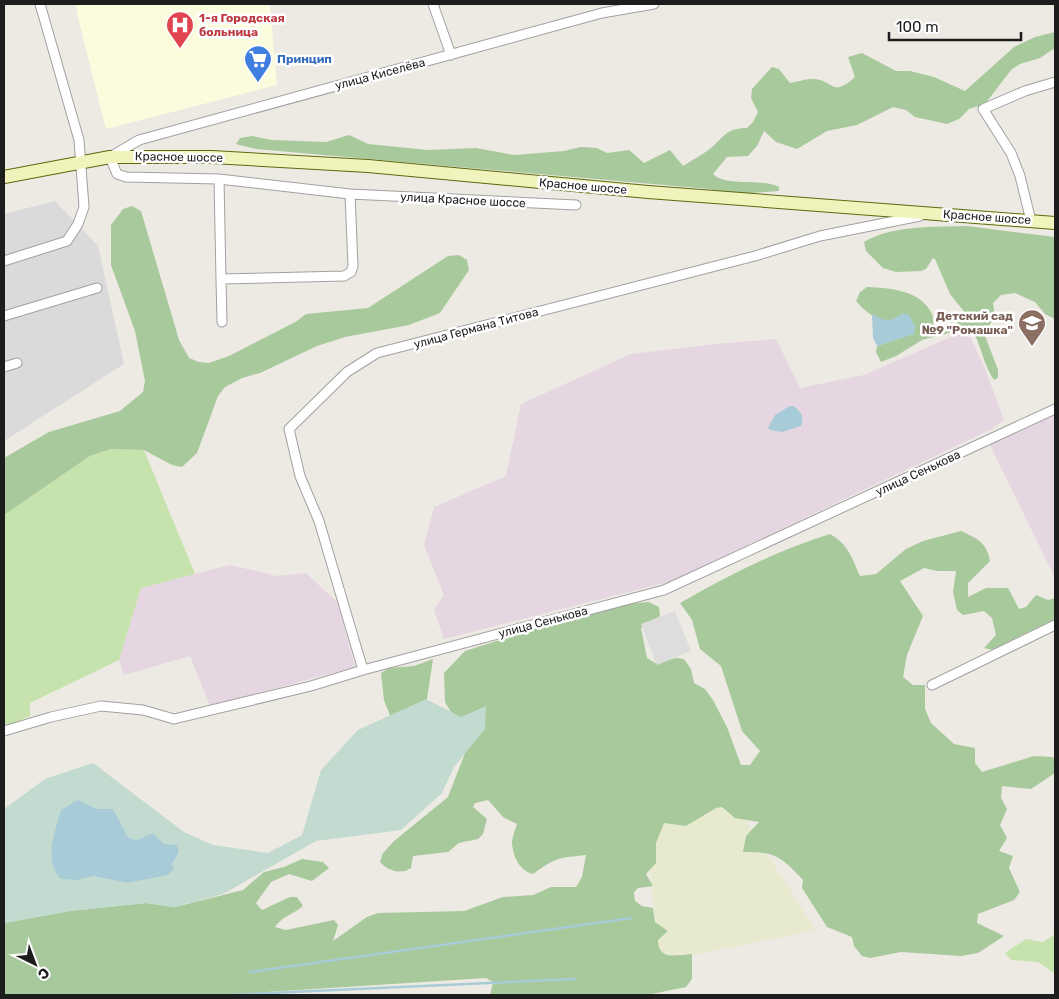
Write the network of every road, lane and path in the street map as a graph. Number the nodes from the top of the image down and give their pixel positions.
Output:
1 (40, 4) edge
2 (433, 4) edge
3 (654, 4) edge
4 (451, 55) junction
5 (1055, 82) edge
6 (110, 157) junction
7 (81, 162) junction
8 (4, 177) edge
9 (219, 179) junction
10 (350, 194) junction
11 (576, 205) dead end
12 (932, 213) junction
13 (1031, 221) junction
14 (1055, 223) edge
15 (4, 261) edge
16 (221, 279) junction
17 (97, 288) dead end
18 (4, 316) edge
19 (222, 322) dead end
20 (17, 363) dead end
21 (4, 367) edge
22 (1055, 409) edge
23 (1055, 625) edge
24 (363, 670) junction
25 (932, 685) dead end
26 (4, 731) edge

1 - 7 street
2 - 4 street
3 - 4 street, улица Киселёва
4 - 6 street, улица Киселёва
5 - 13 street
6 - 7 main road, Красное шоссе
6 - 9 street, улица Красное шоссе
6 - 12 main road, Красное шоссе
7 - 8 main road, Красное шоссе
7 - 15 street
9 - 10 street, улица Красное шоссе
9 - 16 street
10 - 11 street, улица Красное шоссе
10 - 16 street
12 - 13 main road, Красное шоссе
12 - 24 street, улица Германа Титова
13 - 14 main road, Красное шоссе
16 - 19 street
17 - 18 street
20 - 21 street
22 - 24 street, улица Сенькова
23 - 25 street
24 - 26 street, улица Сенькова

